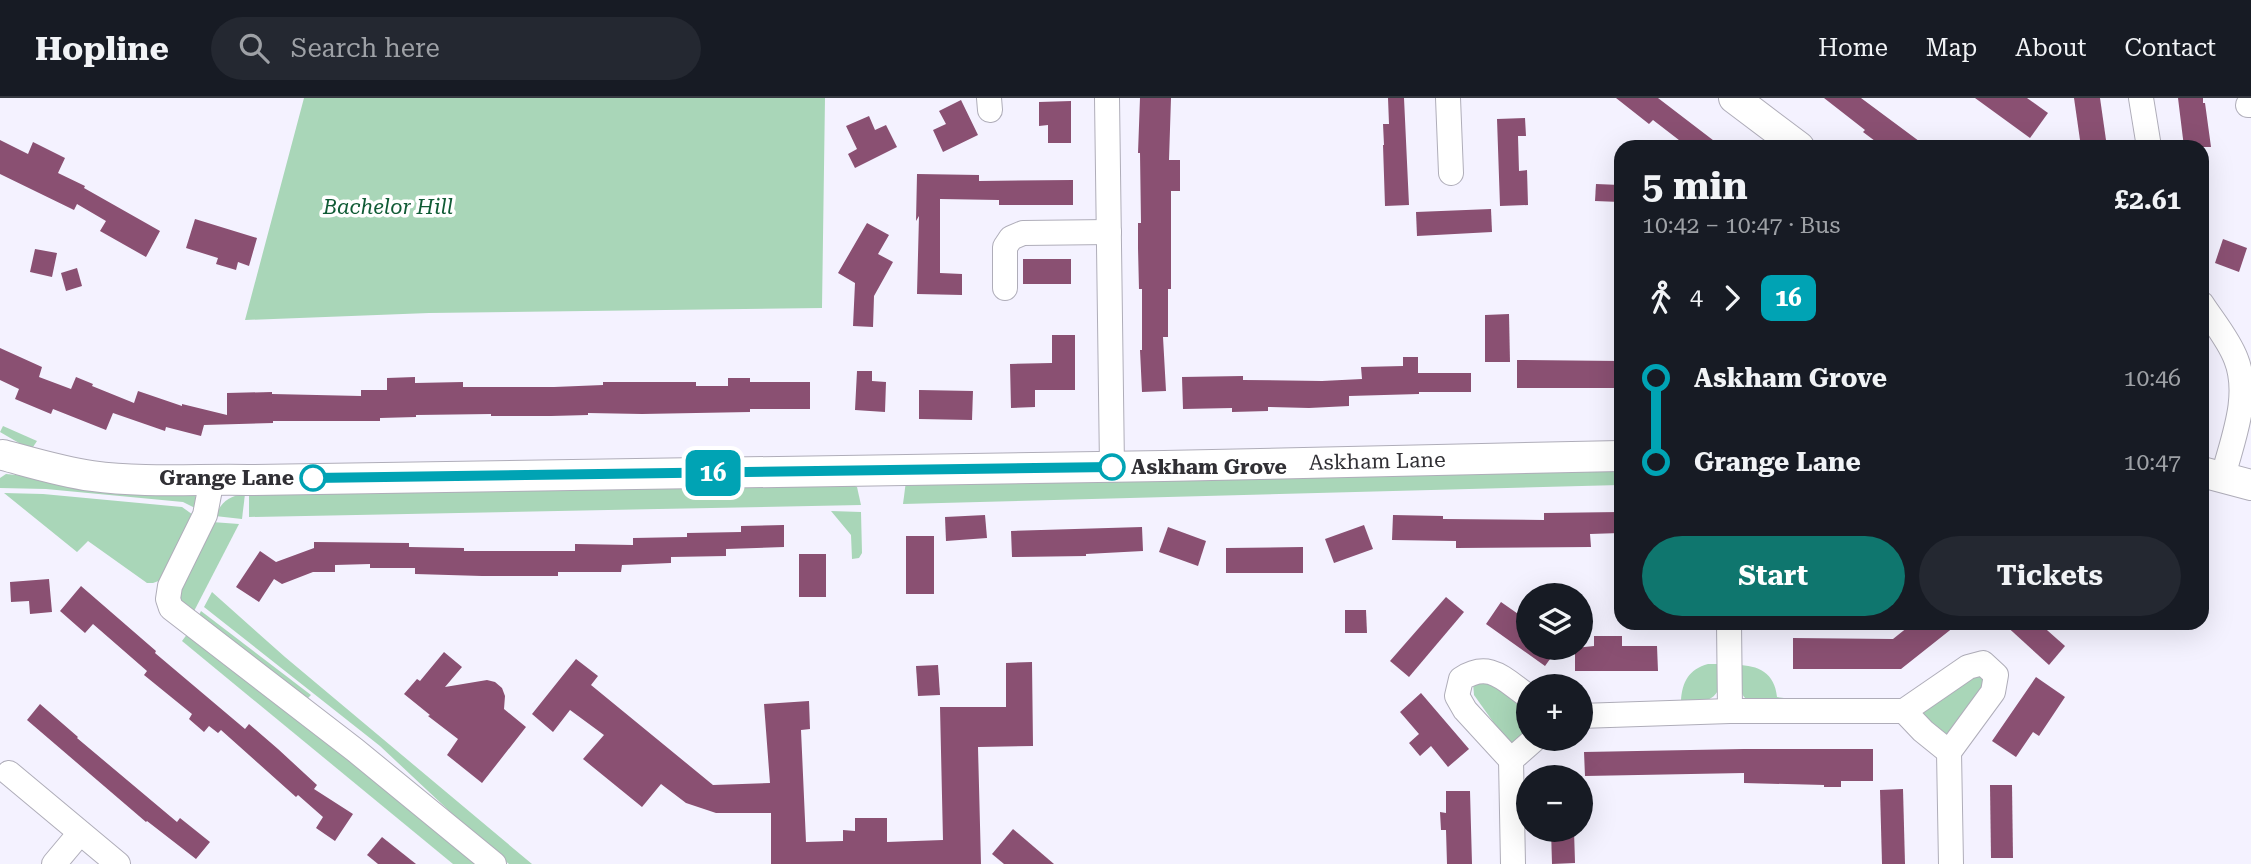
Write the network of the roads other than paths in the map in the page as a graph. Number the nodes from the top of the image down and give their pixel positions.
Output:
1 (1107, 98) edge
2 (1448, 98) edge
3 (1734, 98) edge
4 (2141, 98) edge
5 (1790, 140) edge
6 (2148, 140) edge
7 (1451, 173) dead end
8 (1109, 232) junction
9 (1005, 288) dead end
10 (2209, 319) edge
11 (2244, 355) edge
12 (1, 453) edge
13 (1614, 456) edge
14 (1112, 467) junction
15 (2212, 475) edge
16 (212, 479) junction
17 (2251, 485) edge
18 (1729, 630) edge
19 (1516, 688) edge
20 (1730, 711) junction
21 (1904, 711) junction
22 (1593, 716) edge
23 (1522, 751) edge
24 (1949, 752) junction
25 (1511, 761) junction
26 (9, 773) dead end
27 (80, 833) junction
28 (54, 864) edge
29 (118, 864) edge
30 (494, 864) edge
31 (1513, 864) edge
32 (1951, 864) edge

1 - 8 street
2 - 7 street
3 - 5 street
4 - 6 street
8 - 9 street
8 - 14 street
10 - 11 street
11 - 15 street
12 - 16 street, Askham Lane
13 - 14 street, Askham Lane
14 - 16 street, Askham Lane
15 - 17 street
16 - 30 street
18 - 20 street
19 - 25 street
20 - 21 street
20 - 22 street
21 - 24 street
21 - 24 street
23 - 25 street
24 - 32 street
25 - 31 street
26 - 27 street
27 - 28 street
27 - 29 street

